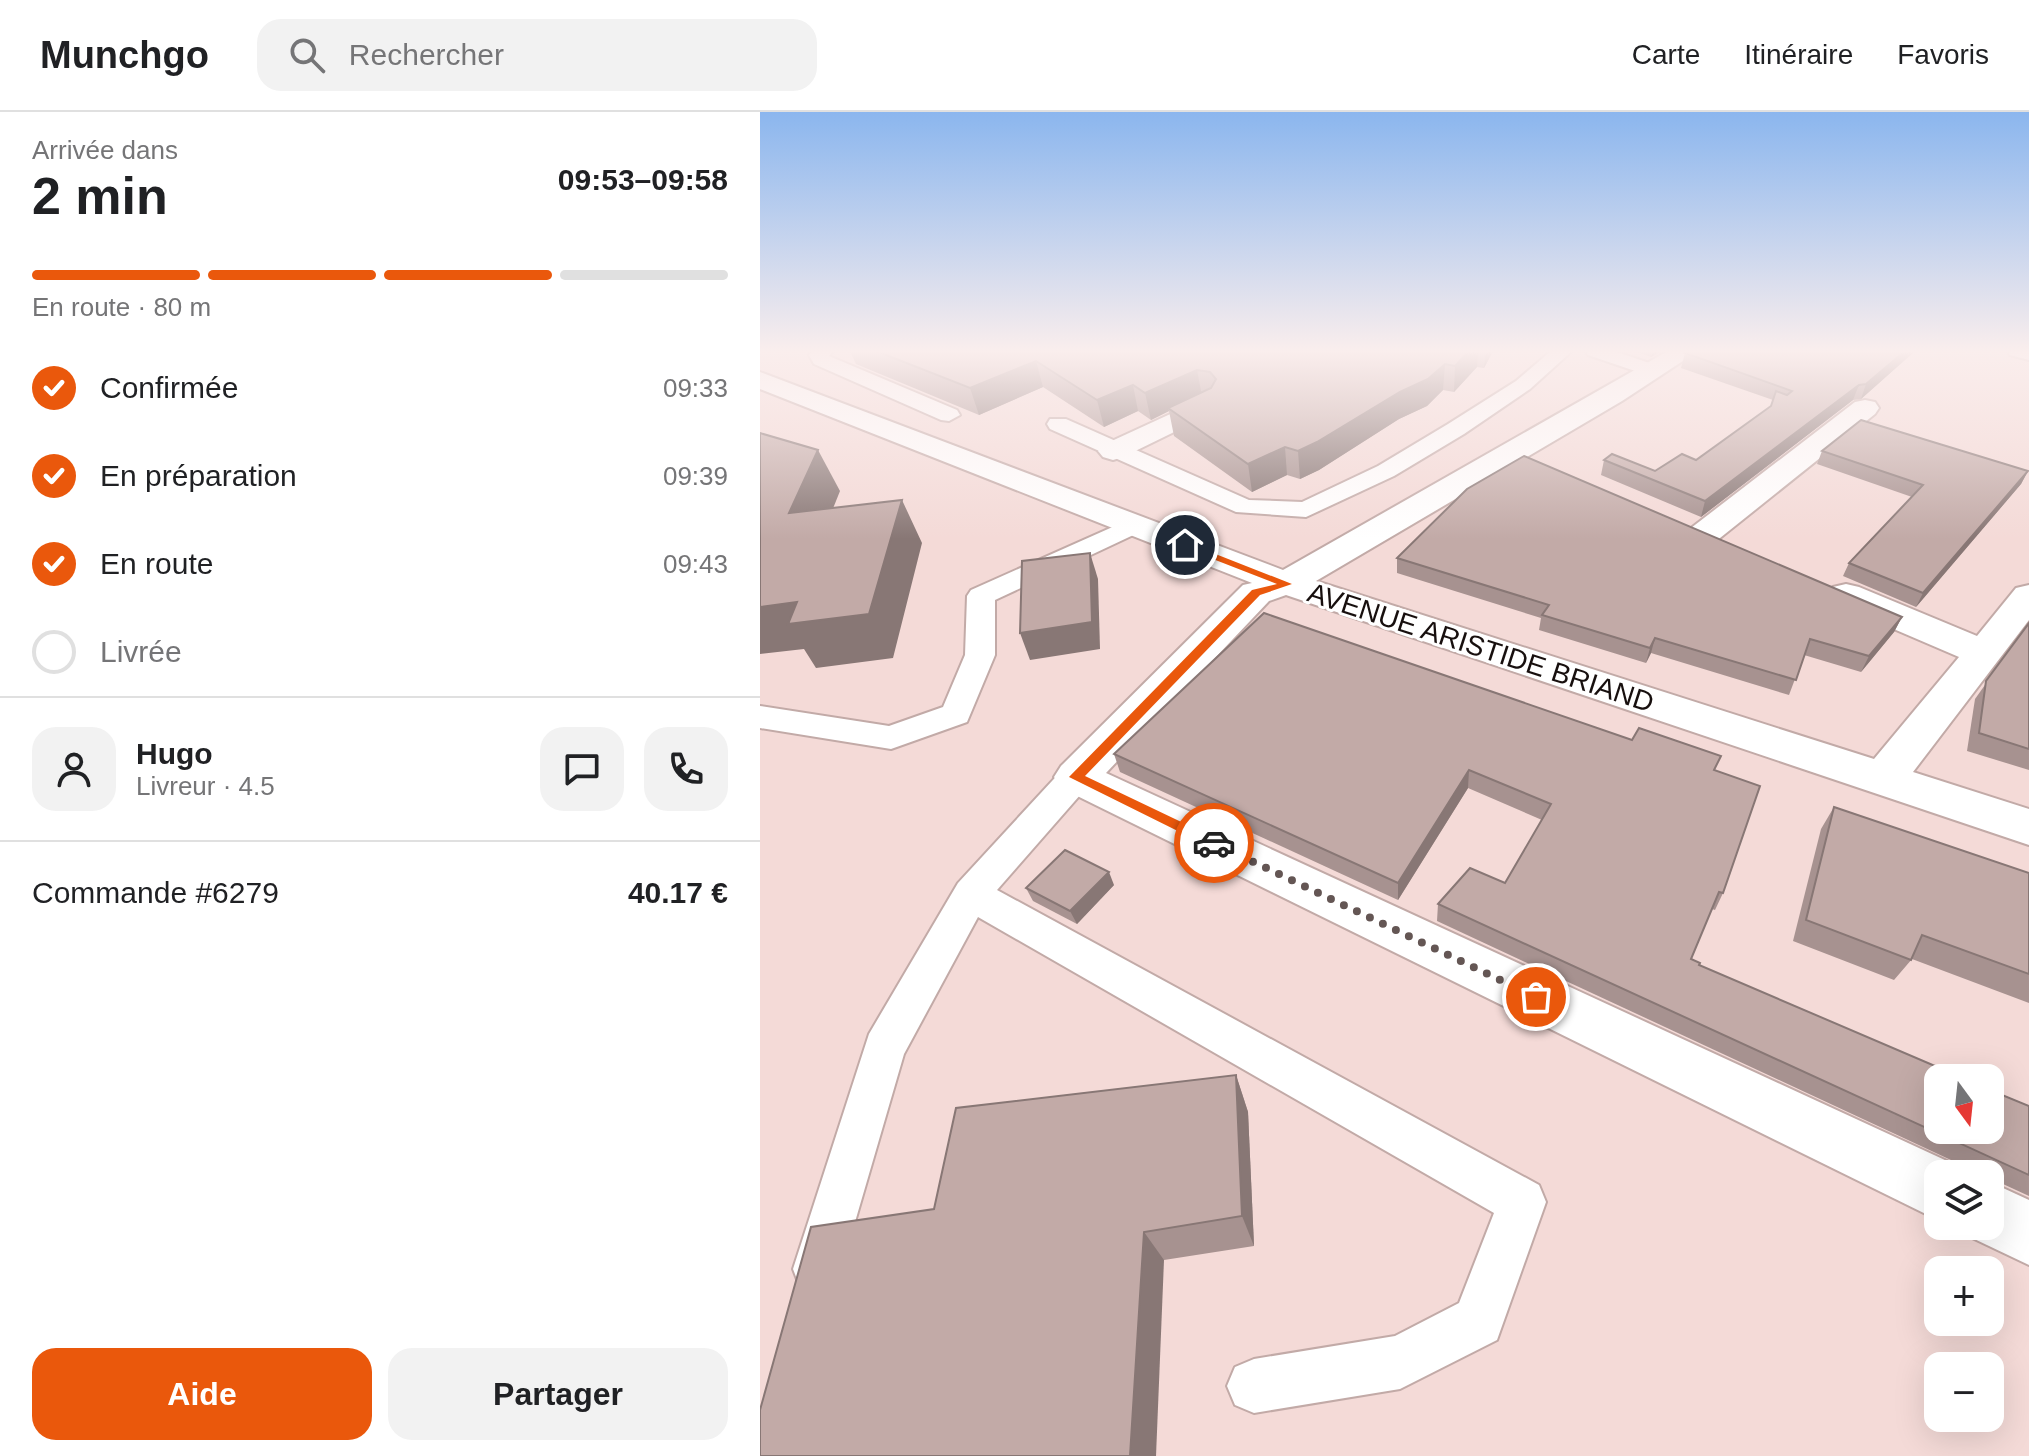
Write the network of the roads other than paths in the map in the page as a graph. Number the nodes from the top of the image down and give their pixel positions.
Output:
1 (847, 414) edge
2 (946, 414) edge
3 (1189, 414) edge
4 (1479, 414) edge
5 (1593, 414) edge
6 (1858, 414) edge
7 (949, 415) dead end
8 (1058, 424) dead end
9 (1113, 451) junction
10 (1135, 525) junction
11 (1702, 535) edge
12 (1815, 582) edge
13 (1287, 584) junction
14 (2029, 596) edge
15 (1984, 653) junction
16 (760, 717) edge
17 (1076, 777) junction
18 (1889, 781) junction
19 (2029, 827) edge
20 (971, 894) junction
21 (1924, 1182) edge
22 (2004, 1221) edge
23 (2029, 1233) edge
24 (807, 1305) edge
25 (1254, 1386) dead end

1 - 10 street, AVENUE ARISTIDE BRIAND
2 - 7 lane
3 - 9 street
4 - 9 lane
5 - 13 street
6 - 11 street
8 - 9 lane
10 - 13 street, AVENUE ARISTIDE BRIAND
10 - 16 lane
12 - 15 street
13 - 17 street
13 - 18 street, AVENUE ARISTIDE BRIAND
14 - 15 street
15 - 18 street
17 - 20 lane
17 - 21 street
18 - 19 street, AVENUE ARISTIDE BRIAND
20 - 24 lane
20 - 25 lane
22 - 23 street

